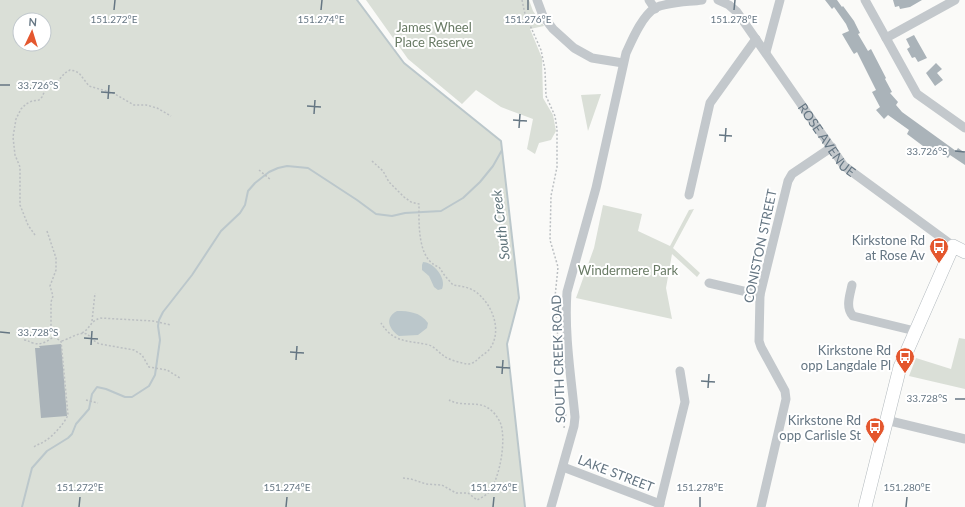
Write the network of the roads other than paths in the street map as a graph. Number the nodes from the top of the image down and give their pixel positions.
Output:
1 (537, 0) edge
2 (649, 0) edge
3 (702, 0) edge
4 (719, 0) edge
5 (780, 0) edge
6 (865, 0) edge
7 (955, 0) edge
8 (655, 8) junction
9 (886, 38) junction
10 (756, 39) junction
11 (766, 52) junction
12 (623, 63) junction
13 (965, 128) edge
14 (832, 147) junction
15 (689, 195) dead end
16 (953, 246) junction
17 (965, 252) edge
18 (709, 283) dead end
19 (852, 285) dead end
20 (760, 295) junction
21 (915, 331) junction
22 (680, 371) dead end
23 (886, 420) junction
24 (965, 440) edge
25 (563, 467) junction
26 (660, 505) edge
27 (551, 507) edge
28 (761, 507) edge
29 (865, 507) edge

1 - 12 street
2 - 8 street
3 - 8 street
4 - 10 street, ROSE AVENUE
5 - 11 street
6 - 9 street
7 - 9 street
8 - 12 street
9 - 13 street
10 - 11 street, ROSE AVENUE
10 - 15 street
11 - 14 street, ROSE AVENUE
12 - 25 street, SOUTH CREEK ROAD
14 - 16 street, ROSE AVENUE
14 - 20 street, CONISTON STREET
16 - 17 street, ROSE AVENUE
16 - 21 street
18 - 20 street
19 - 21 street
20 - 28 street, CONISTON STREET
21 - 23 street
22 - 26 street
23 - 24 street
23 - 29 street
25 - 26 street, LAKE STREET
25 - 27 street, SOUTH CREEK ROAD

